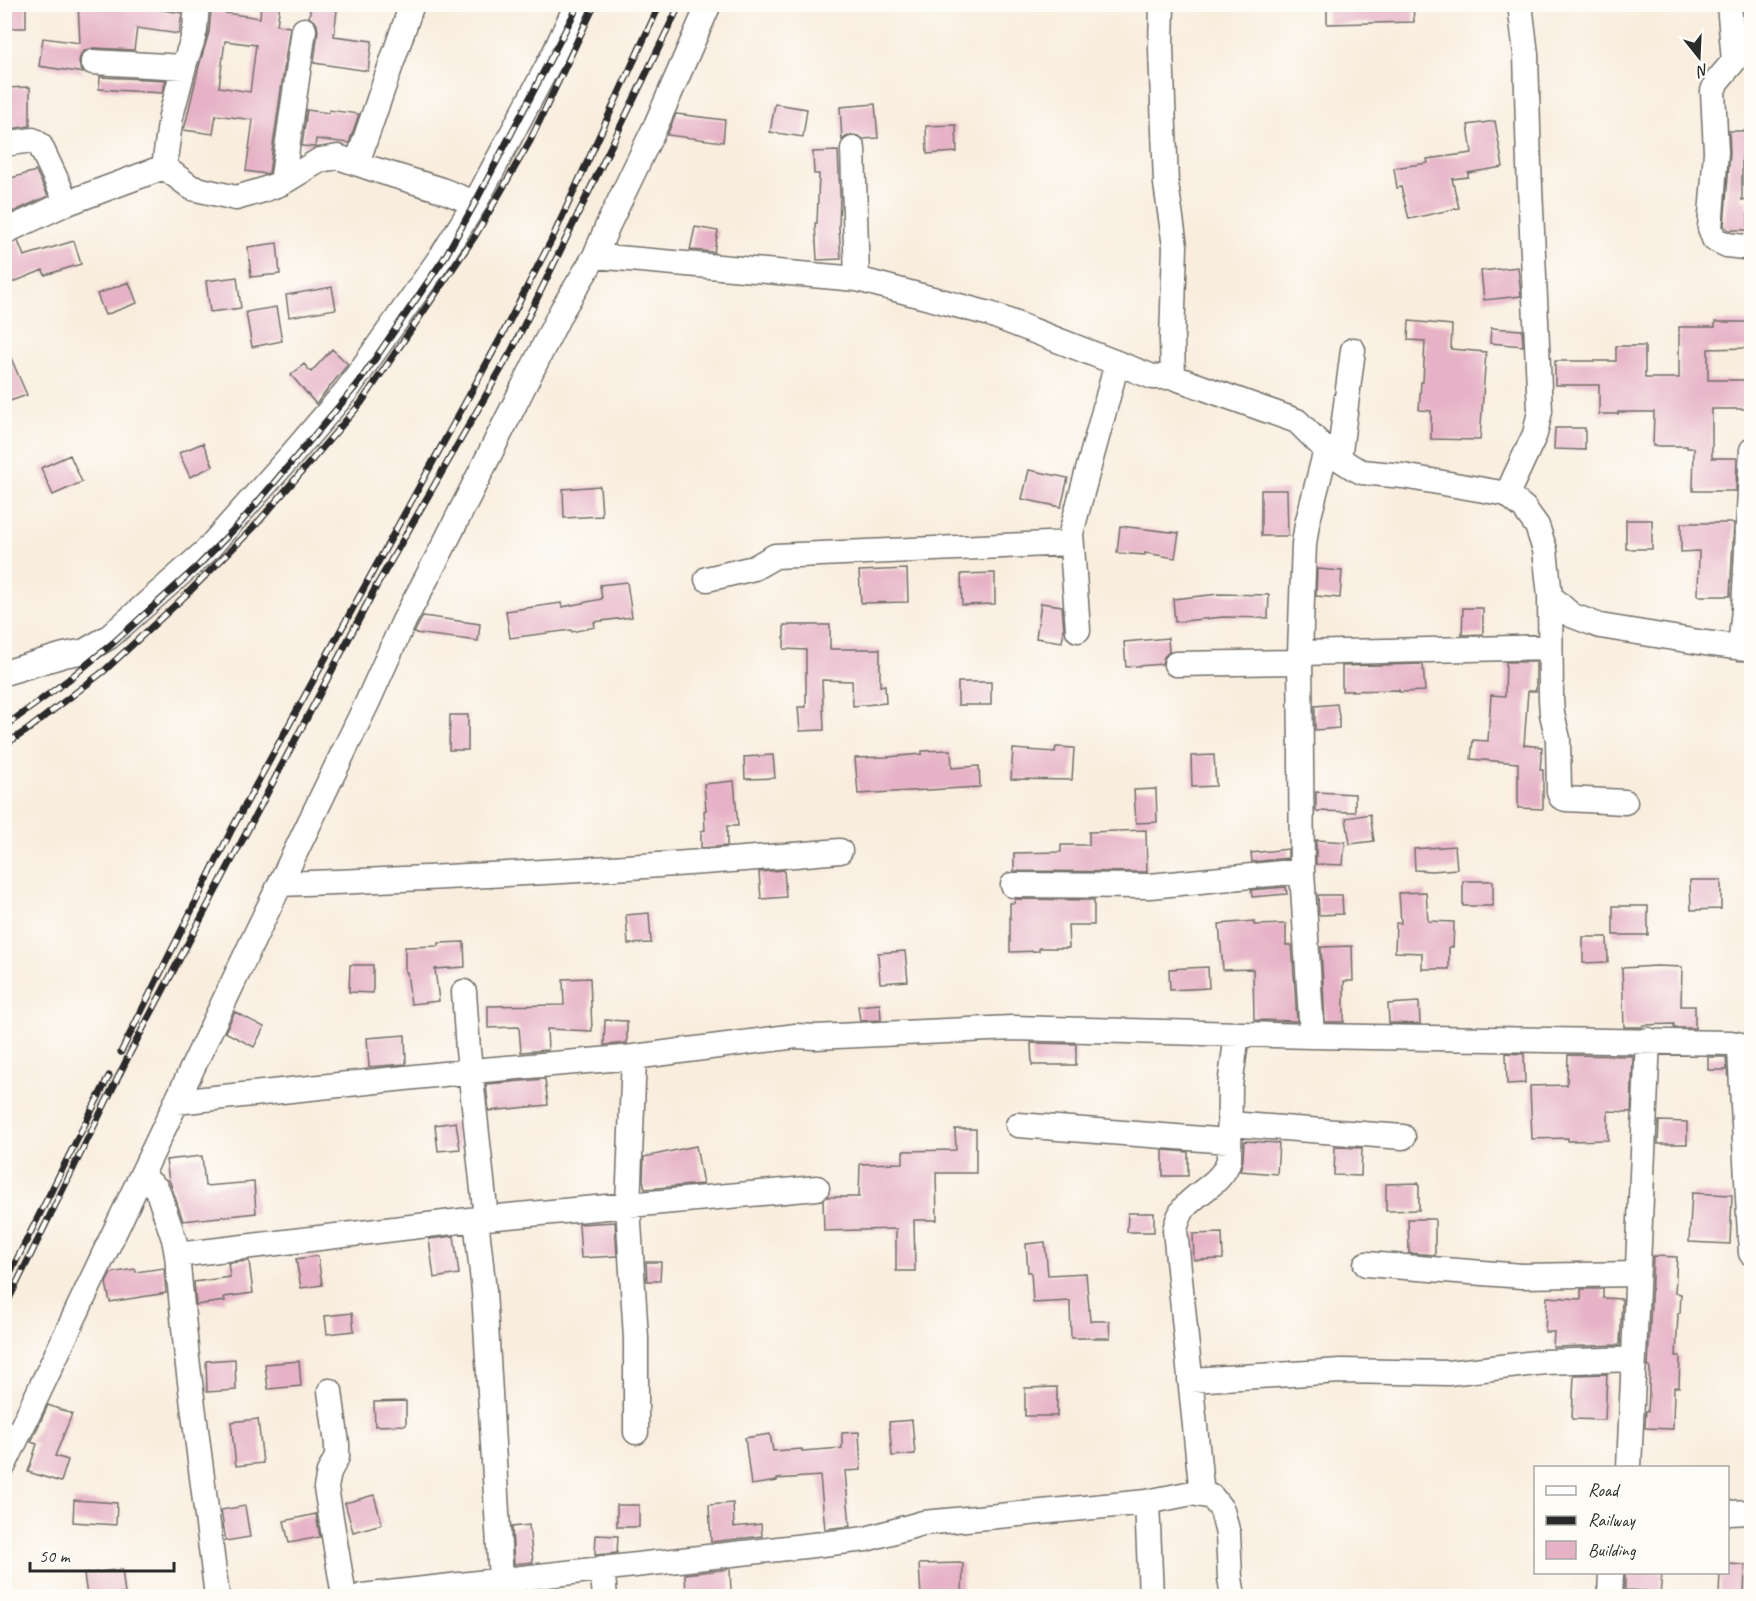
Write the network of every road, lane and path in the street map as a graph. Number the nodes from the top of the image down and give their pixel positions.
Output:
1 (197, 4) edge
2 (412, 4) edge
3 (577, 4) edge
4 (709, 4) edge
5 (1162, 4) edge
6 (1520, 4) edge
7 (1729, 4) edge
8 (304, 30) dead end
9 (93, 62) dead end
10 (184, 67) junction
11 (4, 144) edge
12 (853, 148) dead end
13 (357, 164) junction
14 (164, 167) junction
15 (282, 183) junction
16 (67, 203) junction
17 (475, 203) junction
18 (4, 232) edge
19 (1752, 248) edge
20 (595, 256) junction
21 (857, 279) junction
22 (1353, 350) dead end
23 (1117, 363) junction
24 (1173, 377) junction
25 (1752, 450) edge
26 (1333, 455) junction
27 (1507, 494) junction
28 (1070, 543) junction
29 (707, 579) dead end
30 (1551, 596) junction
31 (1078, 630) dead end
32 (1550, 647) junction
33 (1746, 648) edge
34 (1300, 657) junction
35 (1176, 664) dead end
36 (4, 673) edge
37 (1625, 802) dead end
38 (840, 851) dead end
39 (1302, 872) junction
40 (280, 884) junction
41 (1013, 885) dead end
42 (464, 992) dead end
43 (1237, 1034) junction
44 (1312, 1036) junction
45 (1648, 1040) junction
46 (634, 1057) junction
47 (472, 1071) junction
48 (1746, 1077) edge
49 (176, 1102) junction
50 (1018, 1125) dead end
51 (1230, 1133) junction
52 (1403, 1137) dead end
53 (142, 1176) junction
54 (817, 1188) dead end
55 (628, 1206) junction
56 (481, 1218) junction
57 (1751, 1253) edge
58 (177, 1255) junction
59 (1366, 1264) dead end
60 (1637, 1274) junction
61 (1634, 1359) junction
62 (1190, 1380) junction
63 (330, 1391) dead end
64 (636, 1432) dead end
65 (4, 1465) edge
66 (1629, 1466) edge
67 (1202, 1494) junction
68 (1147, 1502) junction
69 (1752, 1512) edge
70 (1729, 1513) edge
71 (602, 1569) junction
72 (1611, 1574) edge
73 (501, 1580) junction
74 (217, 1596) edge
75 (344, 1596) edge
76 (362, 1596) edge
77 (606, 1596) edge
78 (1151, 1596) edge
79 (1233, 1596) edge
80 (1610, 1596) edge

1 - 10 street
2 - 13 street
3 - 17 street
4 - 20 street
5 - 24 street
6 - 27 street
7 - 19 street
8 - 15 street
9 - 10 street
10 - 14 street
11 - 16 street
12 - 21 street
13 - 15 street
13 - 17 street
14 - 15 street
14 - 16 street
16 - 18 street
17 - 36 street
20 - 21 street
20 - 40 street
21 - 23 street
22 - 26 street
23 - 24 street
23 - 28 street
24 - 26 street
25 - 33 street
26 - 27 street
26 - 34 street
27 - 30 street
28 - 29 street
28 - 31 street
30 - 32 street
30 - 33 street
32 - 34 street
32 - 37 street
34 - 35 street
34 - 39 street
38 - 40 street
39 - 41 street
39 - 44 street
40 - 49 street
42 - 47 street
43 - 44 street
43 - 46 street
43 - 51 street
44 - 45 street
45 - 48 street
45 - 60 street
46 - 47 street
46 - 55 street
47 - 49 street
47 - 56 street
48 - 57 street
49 - 53 street
50 - 51 street
51 - 52 street
51 - 62 street
53 - 58 street
53 - 65 street
54 - 55 street
55 - 56 street
55 - 64 street
56 - 58 street
56 - 73 street
58 - 74 street
59 - 60 street
60 - 61 street
61 - 62 street
61 - 66 street
62 - 67 street
63 - 75 street
67 - 68 street
67 - 79 street
68 - 71 street
68 - 78 street
69 - 70 street
71 - 73 street
71 - 77 street
72 - 80 street
73 - 76 street

